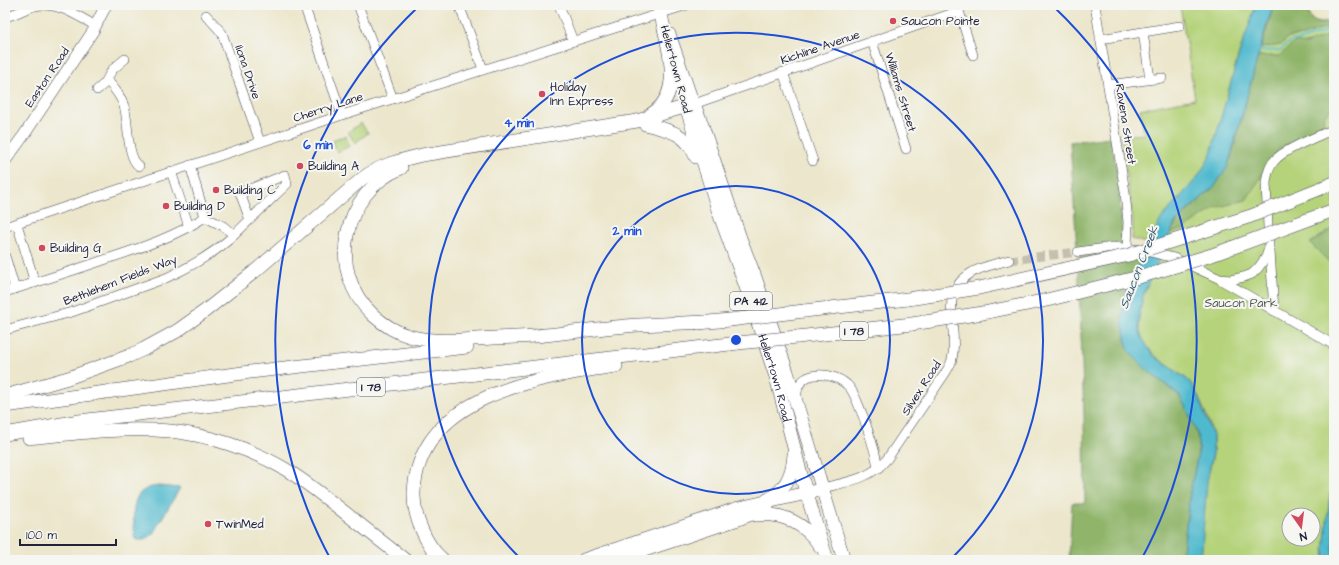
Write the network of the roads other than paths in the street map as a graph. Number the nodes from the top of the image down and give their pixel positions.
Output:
1 (106, 5) edge
2 (304, 5) edge
3 (358, 5) edge
4 (459, 5) edge
5 (559, 5) edge
6 (687, 5) edge
7 (1095, 5) edge
8 (659, 9) edge
9 (952, 9) edge
10 (206, 15) dead end
11 (5, 17) edge
12 (96, 26) junction
13 (1180, 26) dead end
14 (1143, 32) junction
15 (1100, 39) junction
16 (573, 41) junction
17 (872, 41) junction
18 (973, 55) dead end
19 (125, 59) dead end
20 (483, 69) junction
21 (784, 72) junction
22 (1162, 78) dead end
23 (1150, 79) junction
24 (107, 80) junction
25 (1108, 85) junction
26 (97, 90) dead end
27 (393, 99) junction
28 (690, 108) junction
29 (342, 115) junction
30 (641, 123) junction
31 (1334, 129) edge
32 (260, 142) junction
33 (906, 149) dead end
34 (5, 161) edge
35 (813, 161) dead end
36 (190, 165) junction
37 (171, 171) junction
38 (708, 178) junction
39 (145, 180) junction
40 (1334, 183) edge
41 (1334, 210) edge
42 (205, 217) junction
43 (250, 220) junction
44 (17, 224) junction
45 (5, 227) edge
46 (189, 227) junction
47 (234, 235) junction
48 (1270, 244) junction
49 (1127, 248) junction
50 (1078, 252) tunnel mouth
51 (5, 256) edge
52 (1009, 260) tunnel mouth
53 (1215, 277) junction
54 (35, 283) junction
55 (15, 289) junction
56 (5, 292) edge
57 (1274, 311) junction
58 (705, 322) junction
59 (5, 330) edge
60 (1334, 345) edge
61 (739, 346) junction
62 (5, 396) edge
63 (5, 406) edge
64 (800, 410) junction
65 (5, 434) edge
66 (5, 441) edge
67 (793, 441) junction
68 (878, 469) junction
69 (823, 488) junction
70 (807, 493) junction
71 (759, 504) junction
72 (741, 518) junction
73 (826, 558) edge
74 (405, 560) edge
75 (443, 560) edge
76 (584, 560) edge
77 (614, 560) edge
78 (844, 560) edge

1 - 12 main road, Easton Road
2 - 29 street
3 - 27 street
4 - 20 street
5 - 16 street
6 - 8 street, Cherry Lane
7 - 15 street, Ravena Street
8 - 16 street, Cherry Lane
8 - 28 main road, Hellertown Road / PA 412
8 - 30 highway
9 - 17 street, Kichline Avenue
9 - 18 street
10 - 32 street, Ilona Drive
11 - 12 street
12 - 34 main road, Easton Road
13 - 14 street
14 - 15 street
14 - 23 street
15 - 25 street, Ravena Street
16 - 20 street, Cherry Lane
17 - 21 street, Kichline Avenue
17 - 33 street, Williams Street
19 - 24 street
20 - 27 street, Cherry Lane
21 - 28 street, Kichline Avenue
21 - 35 street
22 - 23 street
23 - 25 street
24 - 26 street
24 - 39 street
25 - 49 street, Ravena Street
27 - 29 street, Cherry Lane
28 - 30 highway
28 - 38 highway, Hellertown Road / PA 412
28 - 64 highway, Hellertown Road / PA 412
29 - 32 street, Cherry Lane
30 - 38 highway
30 - 58 highway
30 - 62 highway
31 - 48 street
32 - 36 street, Cherry Lane
36 - 37 street, Cherry Lane
36 - 42 street
37 - 39 street, Cherry Lane
37 - 46 street
38 - 67 highway, Hellertown Road / PA 412
39 - 44 street, Cherry Lane
40 - 58 highway, I 78, bridge
41 - 61 highway, I 78, bridge
42 - 46 street, Bethlehem Fields Way
42 - 47 street
43 - 43 street, Bethlehem Fields Way
43 - 47 street, Bethlehem Fields Way
44 - 45 street, Cherry Lane
44 - 54 street
46 - 54 street, Bethlehem Fields Way
47 - 59 street, Bethlehem Fields Way
48 - 53 street
48 - 57 street
49 - 50 street
49 - 53 street
51 - 55 street
52 - 68 street, Silvex Road
53 - 57 street
54 - 55 street, Bethlehem Fields Way
55 - 56 street, Bethlehem Fields Way
57 - 60 street
58 - 63 highway, I 78
61 - 65 highway, I 78
61 - 75 highway
64 - 68 street
64 - 69 highway, Hellertown Road / PA 412
66 - 74 highway
67 - 70 highway, Hellertown Road / PA 412
67 - 71 highway
68 - 69 street, Silvex Road
69 - 70 highway
69 - 78 highway, Hellertown Road / PA 412
70 - 71 highway
70 - 72 highway
70 - 73 highway, Hellertown Road / PA 412
71 - 76 highway
72 - 73 highway
72 - 77 highway

